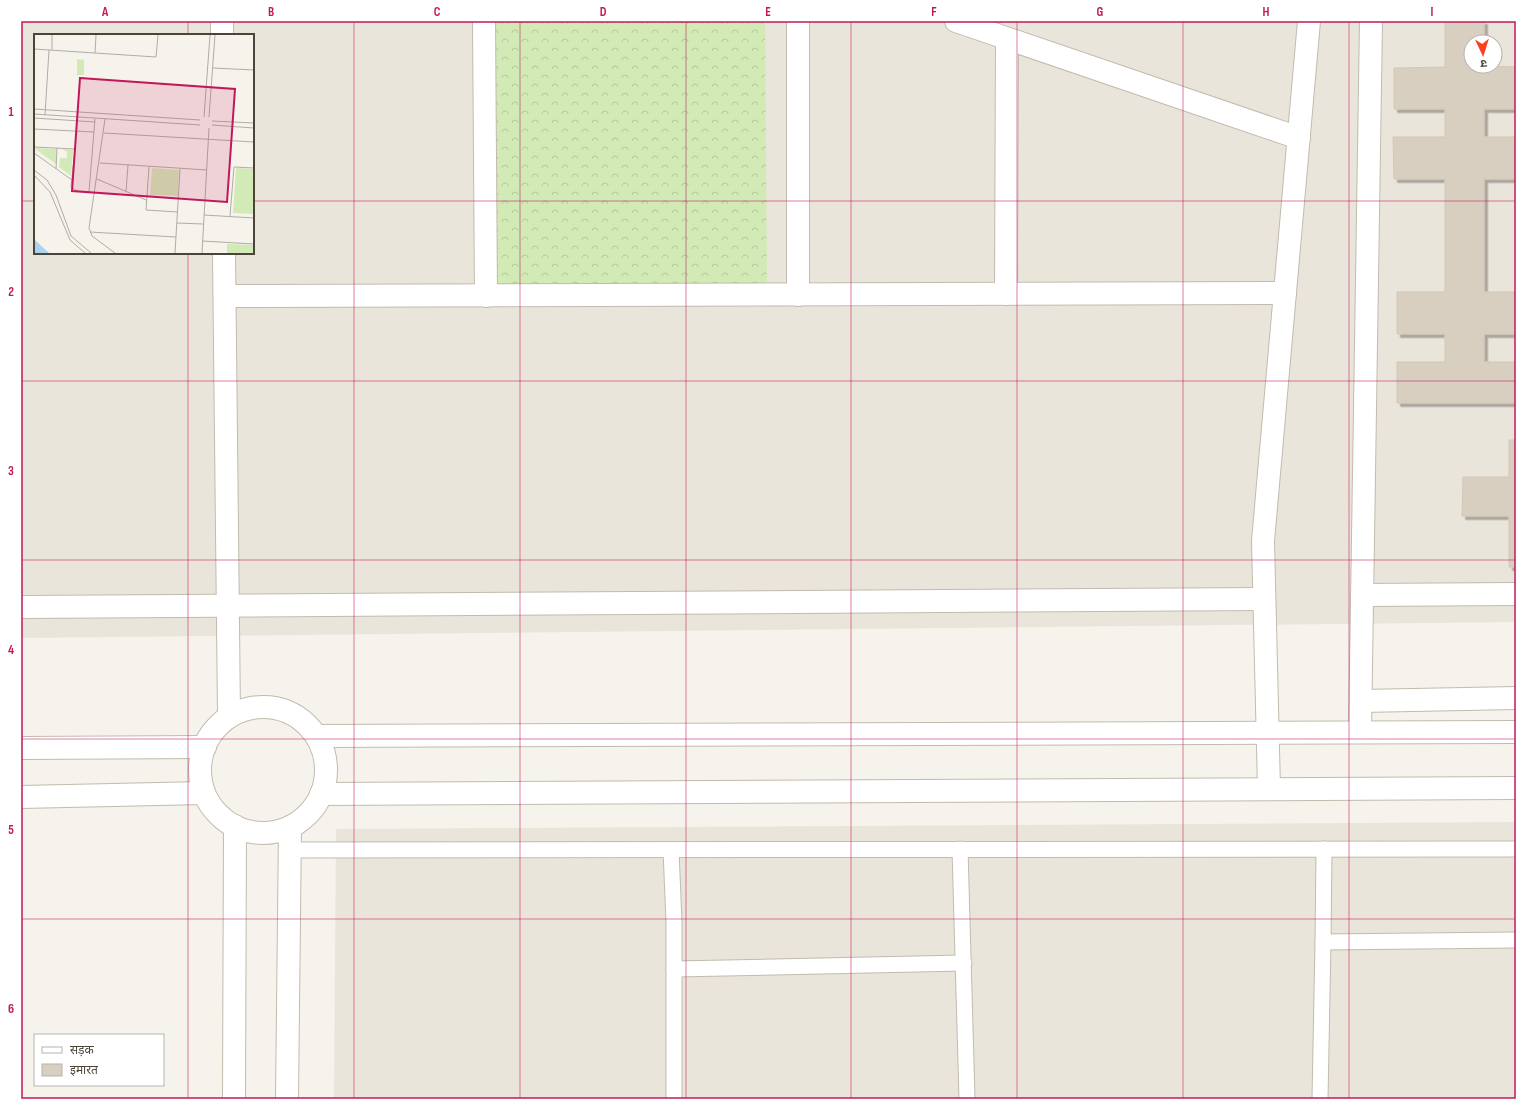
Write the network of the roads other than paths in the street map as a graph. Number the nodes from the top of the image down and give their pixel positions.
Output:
1 (222, 21) edge
2 (484, 21) edge
3 (798, 21) edge
4 (956, 21) edge
5 (1310, 21) edge
6 (1371, 21) edge
7 (222, 34) edge
8 (1007, 39) junction
9 (1299, 138) junction
10 (224, 254) edge
11 (1285, 293) junction
12 (1006, 294) junction
13 (798, 295) junction
14 (225, 296) junction
15 (486, 296) junction
16 (1362, 594) junction
17 (1516, 594) edge
18 (1264, 599) junction
19 (228, 606) junction
20 (21, 607) edge
21 (1516, 698) edge
22 (1361, 700) junction
23 (229, 716) junction
24 (1360, 732) junction
25 (1516, 732) edge
26 (1268, 733) junction
27 (317, 736) junction
28 (205, 746) junction
29 (21, 748) edge
30 (1516, 788) edge
31 (1269, 789) junction
32 (204, 793) junction
33 (321, 794) junction
34 (21, 797) edge
35 (235, 826) junction
36 (290, 827) junction
37 (960, 849) junction
38 (1324, 849) junction
39 (1516, 849) edge
40 (290, 850) junction
41 (670, 850) junction
42 (1516, 940) edge
43 (1323, 942) junction
44 (964, 963) junction
45 (674, 969) junction
46 (234, 1099) edge
47 (287, 1099) edge
48 (674, 1099) edge
49 (967, 1099) edge
50 (1320, 1099) edge

1 - 7 street
2 - 15 street
3 - 13 street
4 - 8 street
5 - 9 street
6 - 16 street
8 - 9 street
8 - 12 street
9 - 11 street
10 - 14 street
11 - 12 street
11 - 18 street
12 - 13 street
13 - 15 street
14 - 15 street
14 - 19 street
16 - 17 street
16 - 22 street
18 - 19 street
18 - 26 street
19 - 20 street
19 - 23 street
21 - 22 street
22 - 24 street
23 - 27 street
23 - 28 street
24 - 25 street
24 - 26 street
26 - 27 street
26 - 31 street
27 - 33 street
28 - 29 street
28 - 32 street
30 - 31 street
31 - 33 street
32 - 34 street
32 - 35 street
33 - 36 street
35 - 36 street
35 - 46 street
36 - 40 street
37 - 38 lane
37 - 41 lane
37 - 44 lane
38 - 39 lane
38 - 43 lane
40 - 41 lane
40 - 47 street
41 - 45 lane
42 - 43 lane
43 - 50 lane
44 - 45 lane
44 - 49 lane
45 - 48 lane

